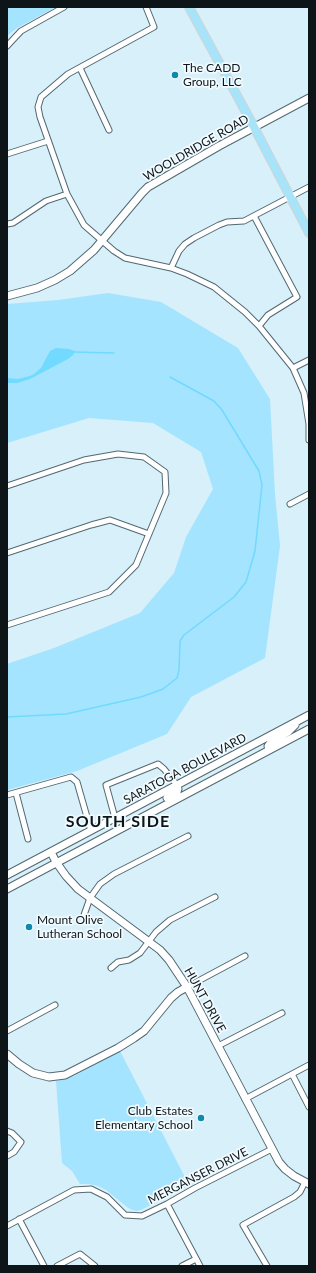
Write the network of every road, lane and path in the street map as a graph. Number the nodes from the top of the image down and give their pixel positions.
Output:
1 (64, 7) edge
2 (146, 7) edge
3 (189, 7) edge
4 (7, 46) edge
5 (80, 68) junction
6 (309, 98) edge
7 (254, 127) junction
8 (109, 130) dead end
9 (48, 141) junction
10 (7, 154) edge
11 (309, 187) edge
12 (67, 194) junction
13 (290, 198) junction
14 (254, 216) junction
15 (7, 224) edge
16 (309, 233) edge
17 (102, 242) junction
18 (171, 268) junction
19 (7, 296) edge
20 (259, 326) junction
21 (309, 360) edge
22 (293, 368) junction
23 (309, 424) edge
24 (309, 440) edge
25 (7, 486) edge
26 (309, 494) edge
27 (290, 504) dead end
28 (149, 534) junction
29 (7, 553) edge
30 (7, 625) edge
31 (309, 715) edge
32 (300, 720) junction
33 (309, 729) edge
34 (260, 741) junction
35 (269, 750) junction
36 (227, 772) junction
37 (177, 785) junction
38 (16, 793) junction
39 (7, 795) edge
40 (115, 818) junction
41 (141, 818) junction
42 (91, 830) junction
43 (188, 836) dead end
44 (28, 839) dead end
45 (51, 852) junction
46 (56, 862) junction
47 (7, 875) edge
48 (7, 889) edge
49 (215, 897) dead end
50 (90, 898) junction
51 (84, 915) dead end
52 (148, 942) junction
53 (245, 956) dead end
54 (111, 968) dead end
55 (187, 987) junction
56 (55, 1005) dead end
57 (282, 1013) dead end
58 (7, 1031) edge
59 (218, 1046) junction
60 (7, 1054) edge
61 (309, 1065) edge
62 (292, 1074) junction
63 (245, 1099) junction
64 (309, 1106) edge
65 (7, 1131) edge
66 (272, 1149) junction
67 (7, 1156) edge
68 (307, 1183) edge
69 (167, 1204) junction
70 (19, 1219) junction
71 (7, 1226) edge
72 (196, 1259) junction
73 (44, 1266) edge
74 (57, 1266) edge
75 (95, 1266) edge
76 (182, 1266) edge
77 (200, 1266) edge
78 (267, 1266) edge

1 - 4 street
2 - 5 street
3 - 7 main road
5 - 8 street
5 - 9 street
6 - 7 street, WOOLDRIDGE ROAD
7 - 13 main road
7 - 17 street, WOOLDRIDGE ROAD
9 - 10 street
9 - 12 street
11 - 13 street
12 - 15 street
12 - 17 street
13 - 14 street
13 - 16 main road
14 - 18 street
14 - 20 street
17 - 18 street
17 - 19 street, WOOLDRIDGE ROAD
18 - 20 street
20 - 22 street
21 - 22 street
22 - 23 street
23 - 24 street
25 - 28 street
26 - 27 street
28 - 29 street
28 - 30 street
31 - 32 street, SARATOGA BOULEVARD
32 - 34 street, SARATOGA BOULEVARD
32 - 35 street
33 - 35 street, SARATOGA BOULEVARD
34 - 36 street
34 - 37 street, SARATOGA BOULEVARD
35 - 36 street, SARATOGA BOULEVARD
36 - 41 street, SARATOGA BOULEVARD
37 - 40 street, SARATOGA BOULEVARD
37 - 40 street
37 - 41 street
38 - 39 street
38 - 42 street
38 - 44 street
40 - 42 street, SARATOGA BOULEVARD
41 - 46 street, SARATOGA BOULEVARD
42 - 45 street, SARATOGA BOULEVARD
43 - 50 street
45 - 46 street, HUNT DRIVE
45 - 47 street, SARATOGA BOULEVARD
46 - 48 street, SARATOGA BOULEVARD
46 - 50 street, HUNT DRIVE
49 - 52 street
50 - 51 street
50 - 52 street, HUNT DRIVE
52 - 54 street
52 - 55 street, HUNT DRIVE
53 - 55 street
55 - 59 street, HUNT DRIVE
55 - 60 street
56 - 58 street
57 - 59 street
59 - 63 street, HUNT DRIVE
61 - 62 street
62 - 63 street
62 - 64 street
63 - 66 street, HUNT DRIVE
65 - 67 street
66 - 68 street, HUNT DRIVE
66 - 69 street, MERGANSER DRIVE
68 - 78 street
69 - 70 street, MERGANSER DRIVE
69 - 72 street
70 - 71 street, MERGANSER DRIVE
70 - 73 street
72 - 76 street
72 - 77 street
74 - 75 street

